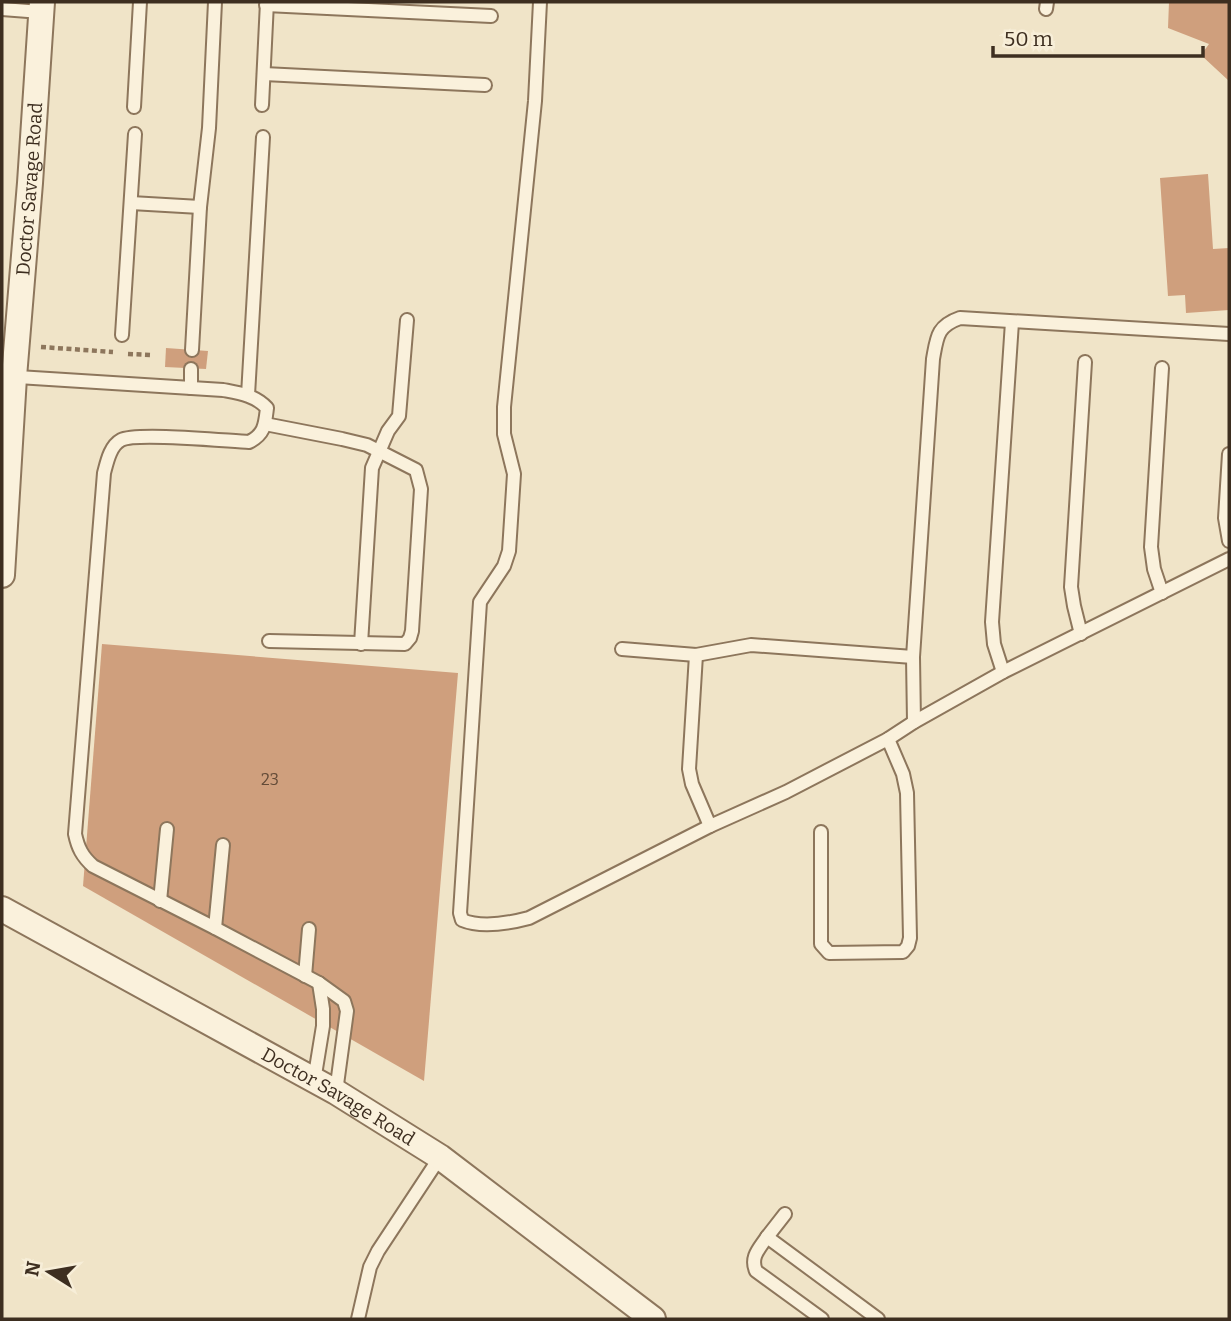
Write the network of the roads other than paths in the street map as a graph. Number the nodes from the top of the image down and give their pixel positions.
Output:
1 (140, 2) edge
2 (215, 2) edge
3 (540, 2) edge
4 (266, 4) edge
5 (344, 5) edge
6 (42, 7) edge
7 (419, 7) edge
8 (2, 9) edge
9 (491, 16) dead end
10 (264, 74) junction
11 (485, 85) dead end
12 (262, 105) dead end
13 (134, 107) dead end
14 (135, 134) dead end
15 (263, 137) dead end
16 (131, 204) junction
17 (200, 207) junction
18 (407, 320) dead end
19 (1012, 322) junction
20 (1229, 334) edge
21 (122, 335) dead end
22 (192, 350) dead end
23 (1085, 362) dead end
24 (1162, 368) dead end
25 (191, 369) dead end
26 (8, 377) edge
27 (191, 388) junction
28 (248, 395) junction
29 (265, 424) junction
30 (379, 451) junction
31 (1229, 454) edge
32 (1229, 541) edge
33 (1229, 559) edge
34 (2, 575) edge
35 (1162, 593) junction
36 (1081, 634) junction
37 (269, 641) dead end
38 (361, 644) junction
39 (622, 649) dead end
40 (696, 655) junction
41 (913, 657) junction
42 (1003, 672) junction
43 (914, 722) junction
44 (888, 739) junction
45 (710, 825) junction
46 (167, 829) dead end
47 (821, 832) dead end
48 (223, 845) dead end
49 (160, 901) junction
50 (2, 909) edge
51 (215, 928) junction
52 (309, 929) dead end
53 (305, 976) junction
54 (319, 984) junction
55 (325, 1087) junction
56 (440, 1157) junction
57 (785, 1214) dead end
58 (767, 1237) junction
59 (358, 1319) edge
60 (653, 1319) edge
61 (822, 1319) edge
62 (878, 1319) edge

1 - 13 lane
2 - 17 lane
3 - 45 lane
4 - 5 lane
4 - 10 lane
5 - 7 lane
6 - 8 lane
6 - 26 street, Doctor Savage Road
7 - 9 lane
10 - 11 lane
10 - 12 lane
14 - 16 lane
15 - 28 lane
16 - 17 lane
16 - 21 lane
17 - 22 lane
18 - 30 lane
19 - 20 lane
19 - 41 lane
19 - 42 lane
23 - 36 lane
24 - 35 lane
25 - 27 lane
26 - 27 lane
26 - 34 street, Doctor Savage Road
27 - 28 lane
28 - 29 lane
29 - 30 lane
29 - 49 lane
30 - 38 lane
30 - 38 lane
31 - 32 lane
33 - 35 lane
35 - 36 lane
36 - 42 lane
37 - 38 lane
39 - 40 lane
40 - 41 lane
40 - 45 lane
41 - 43 lane
42 - 43 lane
43 - 44 lane
44 - 45 lane
44 - 47 lane
46 - 49 lane
48 - 51 lane
49 - 51 lane
50 - 55 street, Doctor Savage Road
51 - 53 lane
52 - 53 lane
53 - 54 lane
54 - 55 lane
54 - 55 lane
55 - 56 street, Doctor Savage Road
56 - 59 lane
56 - 60 street, Doctor Savage Road
57 - 58 lane
58 - 61 lane
58 - 62 lane

